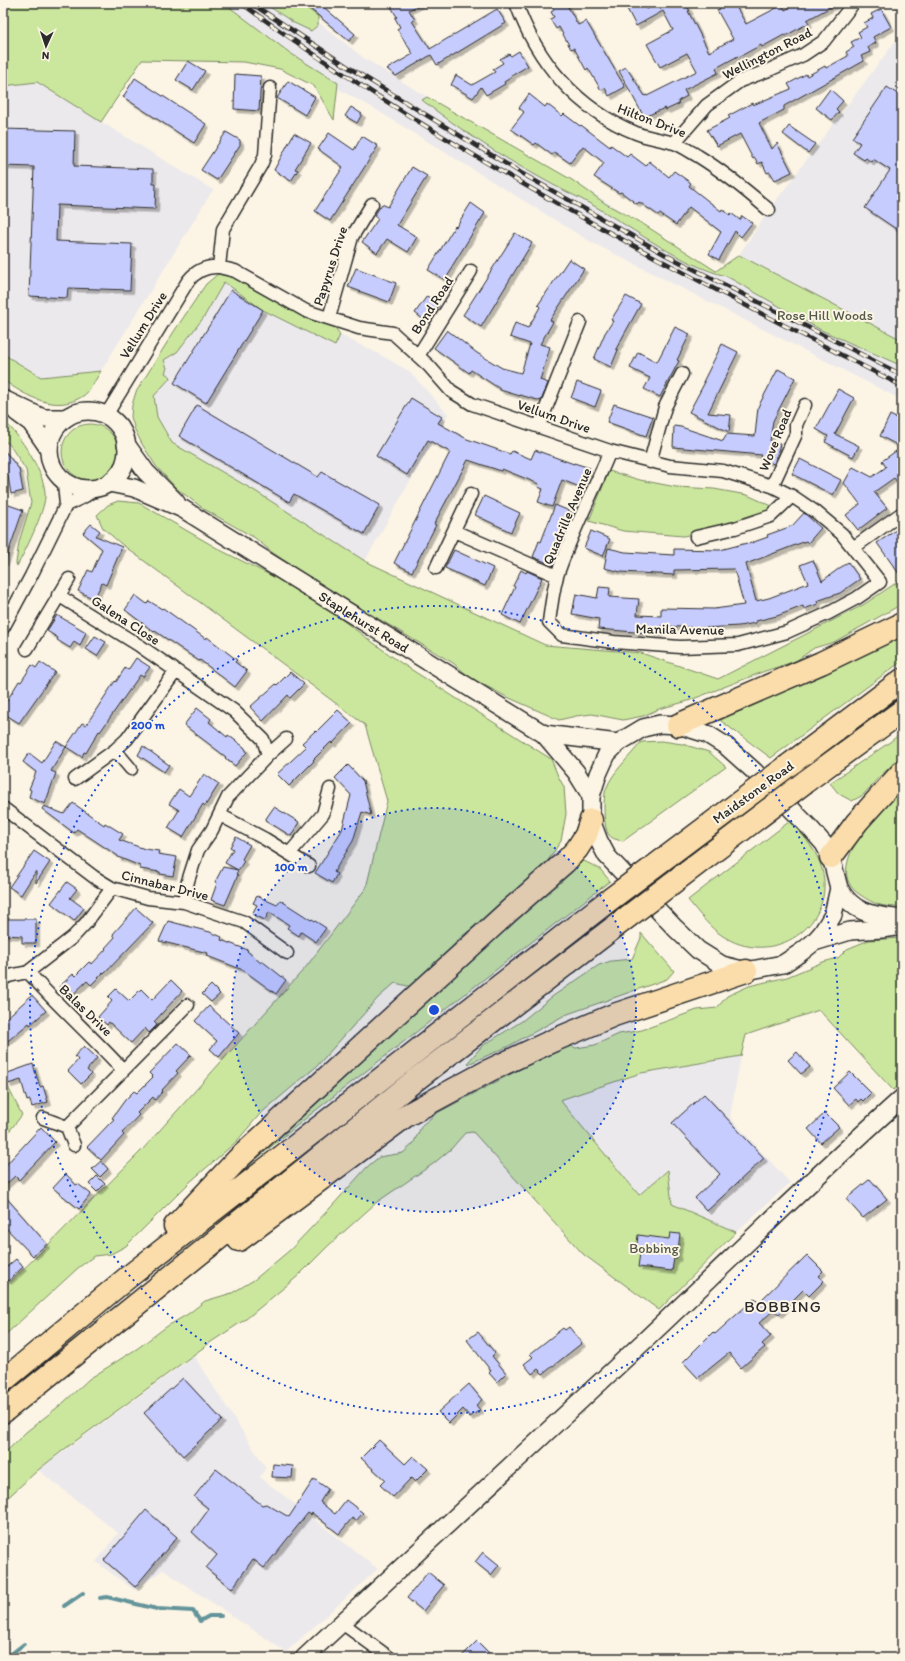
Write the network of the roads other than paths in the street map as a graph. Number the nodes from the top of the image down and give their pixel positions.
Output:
1 (516, 3) edge
2 (852, 3) edge
3 (270, 88) dead end
4 (674, 143) junction
5 (372, 204) dead end
6 (768, 210) dead end
7 (219, 267) junction
8 (471, 271) dead end
9 (329, 318) junction
10 (580, 322) dead end
11 (418, 356) junction
12 (682, 374) dead end
13 (3, 399) edge
14 (3, 403) edge
15 (805, 405) dead end
16 (105, 417) junction
17 (66, 418) junction
18 (539, 426) junction
19 (126, 444) junction
20 (49, 449) junction
21 (610, 451) junction
22 (650, 462) junction
23 (58, 475) junction
24 (102, 486) junction
25 (772, 486) junction
26 (471, 494) dead end
27 (792, 496) junction
28 (66, 505) junction
29 (183, 509) junction
30 (902, 513) edge
31 (454, 531) junction
32 (696, 537) dead end
33 (853, 548) junction
34 (436, 568) dead end
35 (557, 576) junction
36 (69, 579) dead end
37 (880, 582) joint
38 (58, 595) junction
39 (902, 624) edge
40 (3, 628) edge
41 (562, 635) joint
42 (27, 649) dead end
43 (176, 671) junction
44 (902, 680) edge
45 (902, 711) edge
46 (678, 725) junction
47 (544, 734) junction
48 (286, 739) dead end
49 (618, 743) junction
50 (115, 750) junction
51 (268, 755) junction
52 (131, 769) dead end
53 (902, 772) edge
54 (75, 778) dead end
55 (330, 789) dead end
56 (591, 796) junction
57 (3, 808) edge
58 (220, 815) junction
59 (591, 820) junction
60 (289, 854) junction
61 (831, 857) junction
62 (309, 866) dead end
63 (112, 888) junction
64 (839, 888) junction
65 (184, 902) junction
66 (902, 919) edge
67 (902, 926) edge
68 (814, 942) junction
69 (287, 952) dead end
70 (746, 971) junction
71 (28, 972) junction
72 (3, 979) edge
73 (188, 1005) dead end
74 (123, 1070) junction
75 (902, 1098) edge
76 (43, 1118) dead end
77 (67, 1127) junction
78 (74, 1145) dead end
79 (126, 1278) junction
80 (135, 1306) junction
81 (3, 1380) edge
82 (3, 1412) edge
83 (342, 1623) junction
84 (304, 1658) edge
85 (390, 1658) edge

1 - 4 street, Hilton Drive
2 - 4 street, Wellington Road
3 - 7 street
4 - 6 street, Hilton Drive
5 - 9 street, Papyrus Drive
7 - 9 street, Vellum Drive
7 - 16 street, Vellum Drive
8 - 11 street, Bond Road
9 - 11 street, Vellum Drive
10 - 18 street
11 - 18 street, Vellum Drive
12 - 22 street
13 - 17 main road
14 - 20 main road
15 - 25 street, Wove Road
16 - 17 main road
16 - 19 main road
17 - 20 main road
18 - 21 street, Vellum Drive
19 - 24 main road
19 - 29 main road, Staplehurst Road
20 - 23 main road
21 - 22 street, Vellum Drive
21 - 35 street, Quadrille Avenue
22 - 25 street, Vellum Drive
23 - 24 main road
23 - 28 street
24 - 28 street
24 - 29 main road, Staplehurst Road
25 - 27 street, Vellum Drive
26 - 31 street
27 - 32 street
27 - 33 street, Vellum Drive
28 - 40 street
29 - 47 main road, Staplehurst Road
30 - 33 street
31 - 34 street
31 - 35 street
33 - 37 street, Vellum Drive
35 - 41 street, Quadrille Avenue
36 - 38 street
37 - 41 street, Manila Avenue
38 - 42 street
38 - 43 street, Galena Close
39 - 46 highway
43 - 50 street
43 - 51 street, Galena Close
44 - 79 highway, Maidstone Road, bridge
45 - 80 highway, Maidstone Road, bridge
46 - 49 main road
46 - 61 main road
47 - 49 main road, Staplehurst Road
47 - 56 main road, Staplehurst Road
48 - 51 street
49 - 56 main road
50 - 52 street
50 - 54 street
51 - 58 street
53 - 61 highway
55 - 60 street
56 - 59 main road
57 - 63 street, Cinnabar Drive
58 - 60 street
58 - 65 street
59 - 70 main road
59 - 79 highway
60 - 62 street
61 - 64 main road
63 - 65 street, Cinnabar Drive
63 - 71 street
64 - 66 main road
64 - 68 main road
65 - 69 street, Cinnabar Drive
67 - 68 main road
68 - 70 main road
70 - 80 highway
71 - 72 street
71 - 74 street, Balas Drive
73 - 74 street
74 - 77 street
75 - 83 main road
76 - 77 street
77 - 78 street
79 - 81 highway
80 - 82 highway
83 - 84 main road
83 - 85 street

